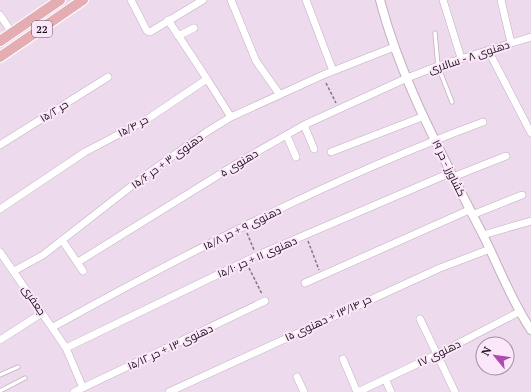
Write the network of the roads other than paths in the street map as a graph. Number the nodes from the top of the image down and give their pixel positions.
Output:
1 (60, 0) edge
2 (83, 0) edge
3 (132, 0) edge
4 (203, 0) edge
5 (231, 0) edge
6 (306, 0) edge
7 (380, 0) edge
8 (443, 0) edge
9 (501, 0) edge
10 (0, 15) edge
11 (168, 20) junction
12 (194, 28) dead end
13 (12, 32) junction
14 (435, 33) dead end
15 (178, 36) junction
16 (531, 36) edge
17 (0, 41) edge
18 (511, 43) junction
19 (394, 47) junction
20 (488, 50) junction
21 (0, 57) edge
22 (461, 58) junction
23 (438, 66) junction
24 (333, 72) junction
25 (108, 77) dead end
26 (207, 78) junction
27 (407, 78) junction
28 (280, 95) junction
29 (452, 102) dead end
30 (231, 117) junction
31 (422, 117) junction
32 (483, 122) dead end
33 (304, 125) junction
34 (531, 133) edge
35 (287, 136) junction
36 (435, 140) junction
37 (0, 145) edge
38 (314, 149) dead end
39 (331, 152) dead end
40 (506, 156) dead end
41 (296, 157) dead end
42 (452, 175) junction
43 (522, 195) dead end
44 (0, 209) edge
45 (470, 213) junction
46 (531, 221) edge
47 (483, 235) junction
48 (62, 240) junction
49 (490, 249) junction
50 (0, 252) edge
51 (78, 262) junction
52 (83, 270) dead end
53 (14, 271) junction
54 (305, 283) dead end
55 (265, 301) road end
56 (519, 312) junction
57 (42, 313) junction
58 (420, 319) dead end
59 (53, 327) junction
60 (531, 330) edge
61 (0, 340) edge
62 (66, 348) junction
63 (438, 354) junction
64 (343, 359) dead end
65 (18, 367) dead end
66 (0, 375) edge
67 (25, 378) dead end
68 (297, 378) dead end
69 (385, 379) junction
70 (83, 388) junction
71 (0, 391) edge
72 (74, 392) edge
73 (169, 392) edge
74 (304, 392) edge
75 (357, 392) edge
76 (391, 392) edge
77 (455, 392) edge

1 - 13 main road, 22
2 - 21 main road, 22
3 - 11 street
4 - 11 street
5 - 28 street
6 - 24 street
7 - 19 street, کشاورز - حر ۱۹
8 - 22 street
9 - 18 street
10 - 13 street
11 - 15 street
12 - 15 street
13 - 17 main road, 22
14 - 23 lane
15 - 26 street
16 - 18 street, دهنوی ۸ - سالاری
18 - 20 street, دهنوی ۸ - سالاری
19 - 24 street, دهنوی ۳ + حر ۱۵/۶
19 - 27 street, کشاورز - حر ۱۹
20 - 22 street, دهنوی ۸ - سالاری
20 - 34 street
22 - 23 street, دهنوی ۸ - سالاری
23 - 27 street, دهنوی ۸ - سالاری
23 - 29 lane
24 - 28 street, دهنوی ۳ + حر ۱۵/۶
25 - 37 street, حر ۱۵/۲
26 - 30 street
26 - 44 street, حر ۱۵/۴
27 - 31 street, کشاورز - حر ۱۹
27 - 33 street, دهنوی ۵
28 - 30 street, دهنوی ۳ + حر ۱۵/۶
30 - 48 street, دهنوی ۳ + حر ۱۵/۶
31 - 36 street, کشاورز - حر ۱۹
31 - 39 street
32 - 36 street, دهنوی ۹ + حر ۱۵/۸
33 - 35 street, دهنوی ۵
33 - 38 street
35 - 41 street
35 - 51 street, دهنوی ۵
36 - 42 street, کشاورز - حر ۱۹
36 - 59 street, دهنوی ۹ + حر ۱۵/۸
40 - 42 street, دهنوی ۱۱ + حر ۱۵/۱۰
42 - 45 street, کشاورز - حر ۱۹
42 - 62 street, دهنوی ۱۱ + حر ۱۵/۱۰
43 - 45 street
45 - 47 street, کشاورز - حر ۱۹
45 - 54 street
46 - 47 street
47 - 49 street, کشاورز - حر ۱۹
48 - 51 street
48 - 53 street, دهنوی ۳ + حر ۱۵/۶
49 - 56 street, کشاورز - حر ۱۹
49 - 73 street, حر ۱۳/۱۴ + دهنوی ۱۵
50 - 53 street, جعفری
51 - 52 street
53 - 57 street, جعفری
55 - 70 street, دهنوی ۱۳ + حر ۱۵/۱۲
56 - 60 street, کشاورز - حر ۱۹
56 - 63 street, دهنوی ۱۷
57 - 59 street, جعفری
57 - 61 street
58 - 63 street
59 - 62 street, جعفری
62 - 70 street, جعفری
63 - 69 street, دهنوی ۱۷
63 - 77 street
64 - 75 street
65 - 66 lane
67 - 71 lane
68 - 74 street
69 - 75 street, دهنوی ۱۷
69 - 76 street
70 - 72 street, دهنوی ۱۳ + حر ۱۵/۱۲

